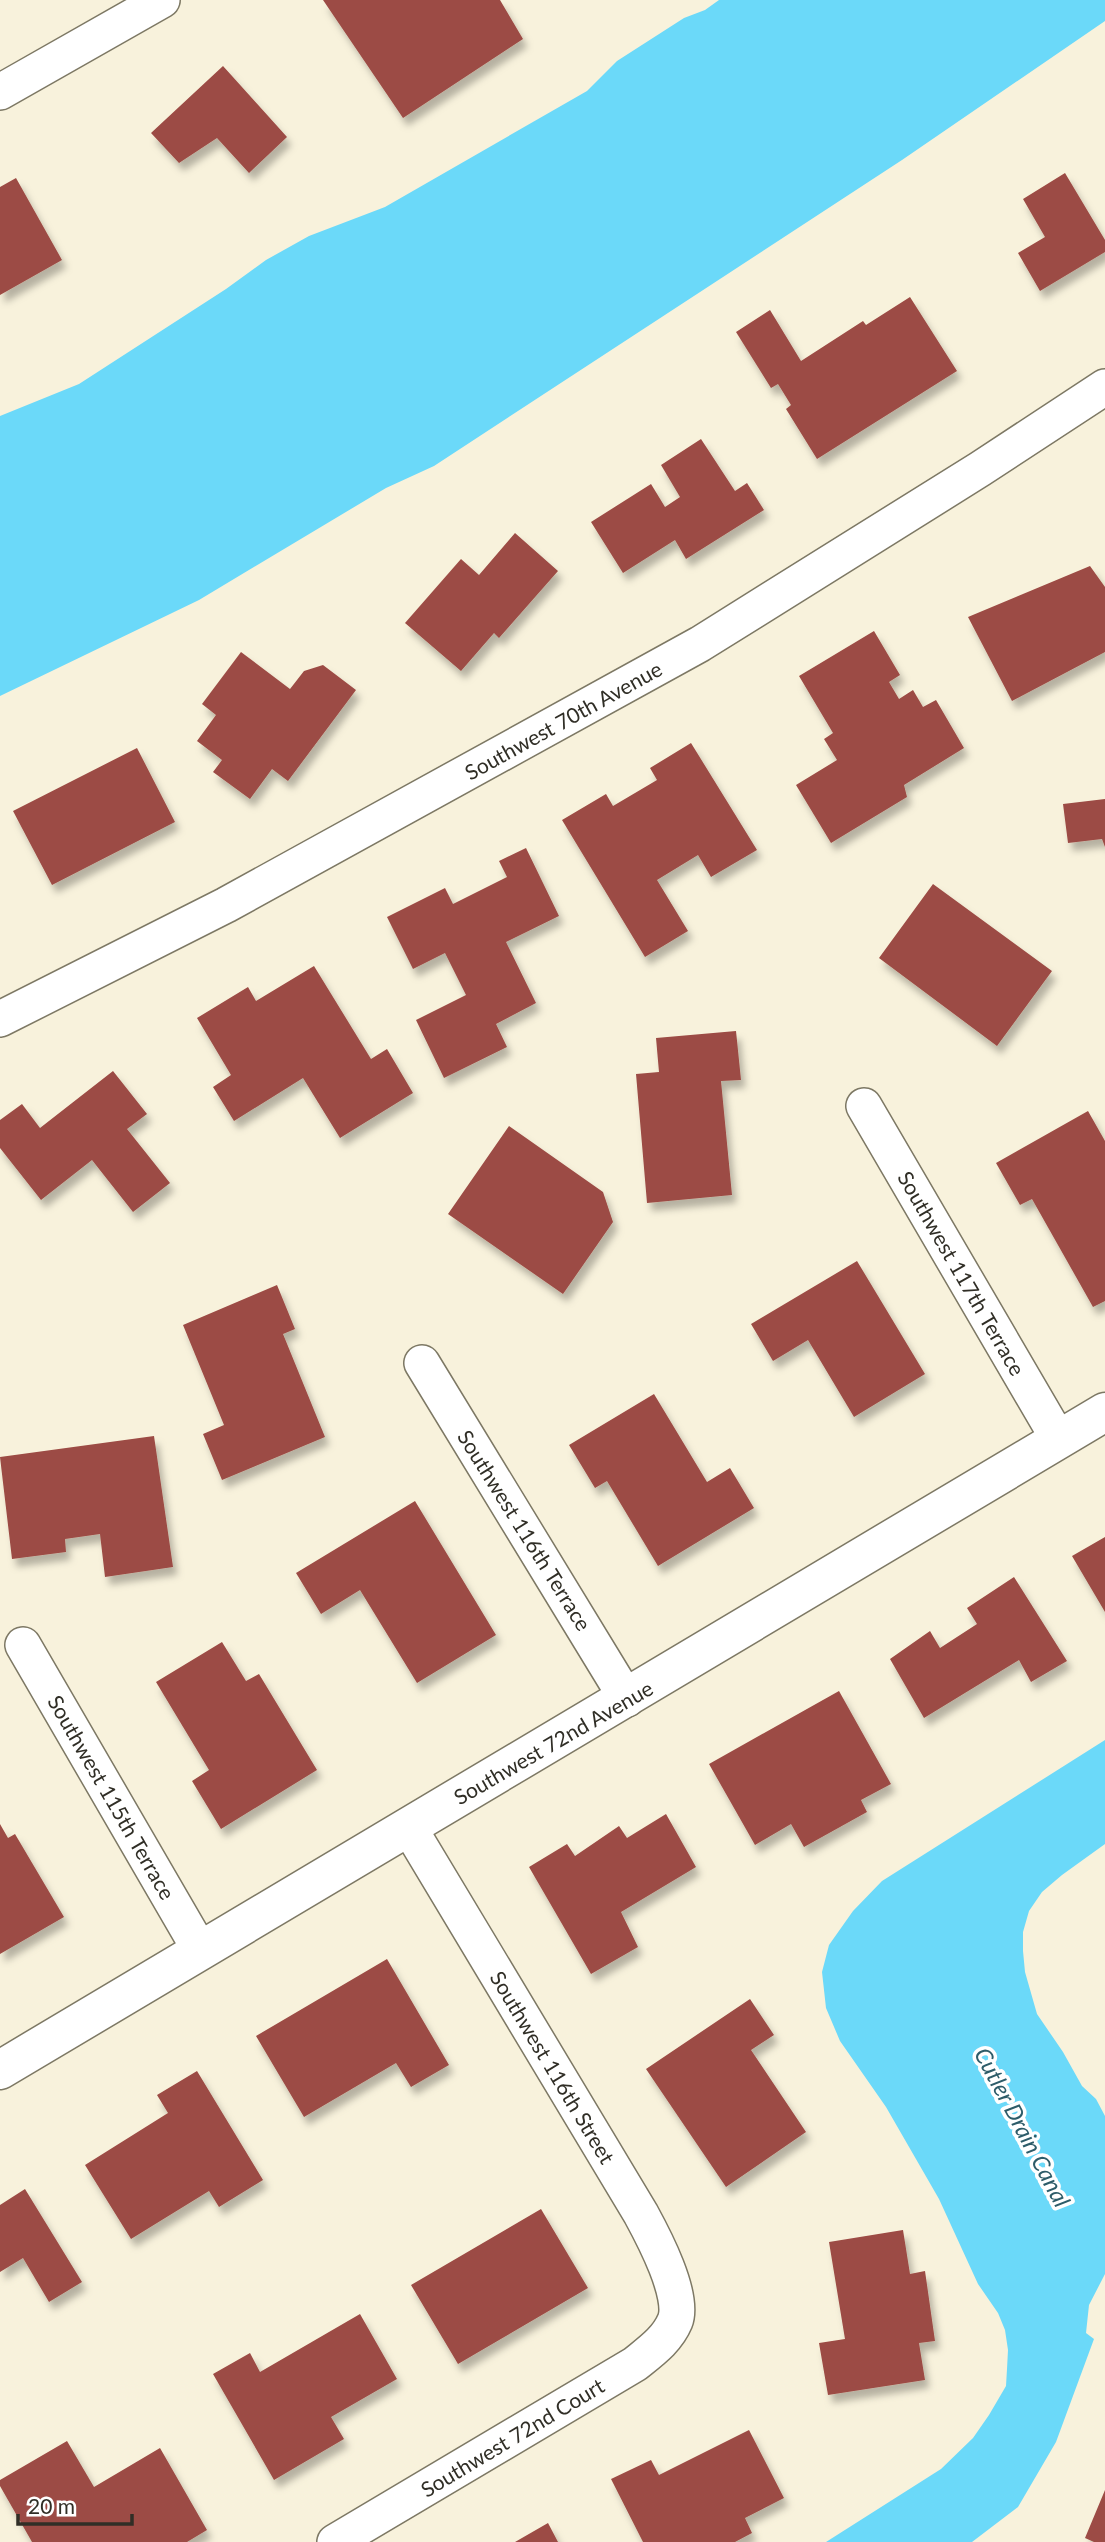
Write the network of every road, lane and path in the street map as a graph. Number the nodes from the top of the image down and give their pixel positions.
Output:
1 (162, 0) edge
2 (0, 92) edge
3 (1105, 387) edge
4 (0, 1019) edge
5 (864, 1106) dead end
6 (422, 1363) dead end
7 (1105, 1412) edge
8 (1059, 1440) junction
9 (23, 1645) dead end
10 (627, 1699) junction
11 (408, 1826) junction
12 (200, 1950) junction
13 (0, 2070) edge
14 (676, 2318) joint
15 (335, 2542) edge

1 - 2 street
3 - 4 street, Southwest 70th Avenue
5 - 8 street, Southwest 117th Terrace
6 - 10 street, Southwest 116th Terrace
7 - 8 street, Southwest 72nd Avenue
8 - 10 street, Southwest 72nd Avenue
9 - 12 street, Southwest 115th Terrace
10 - 11 street, Southwest 72nd Avenue
11 - 12 street, Southwest 72nd Avenue
11 - 14 street, Southwest 116th Street
12 - 13 street, Southwest 72nd Avenue
14 - 15 street, Southwest 72nd Court

